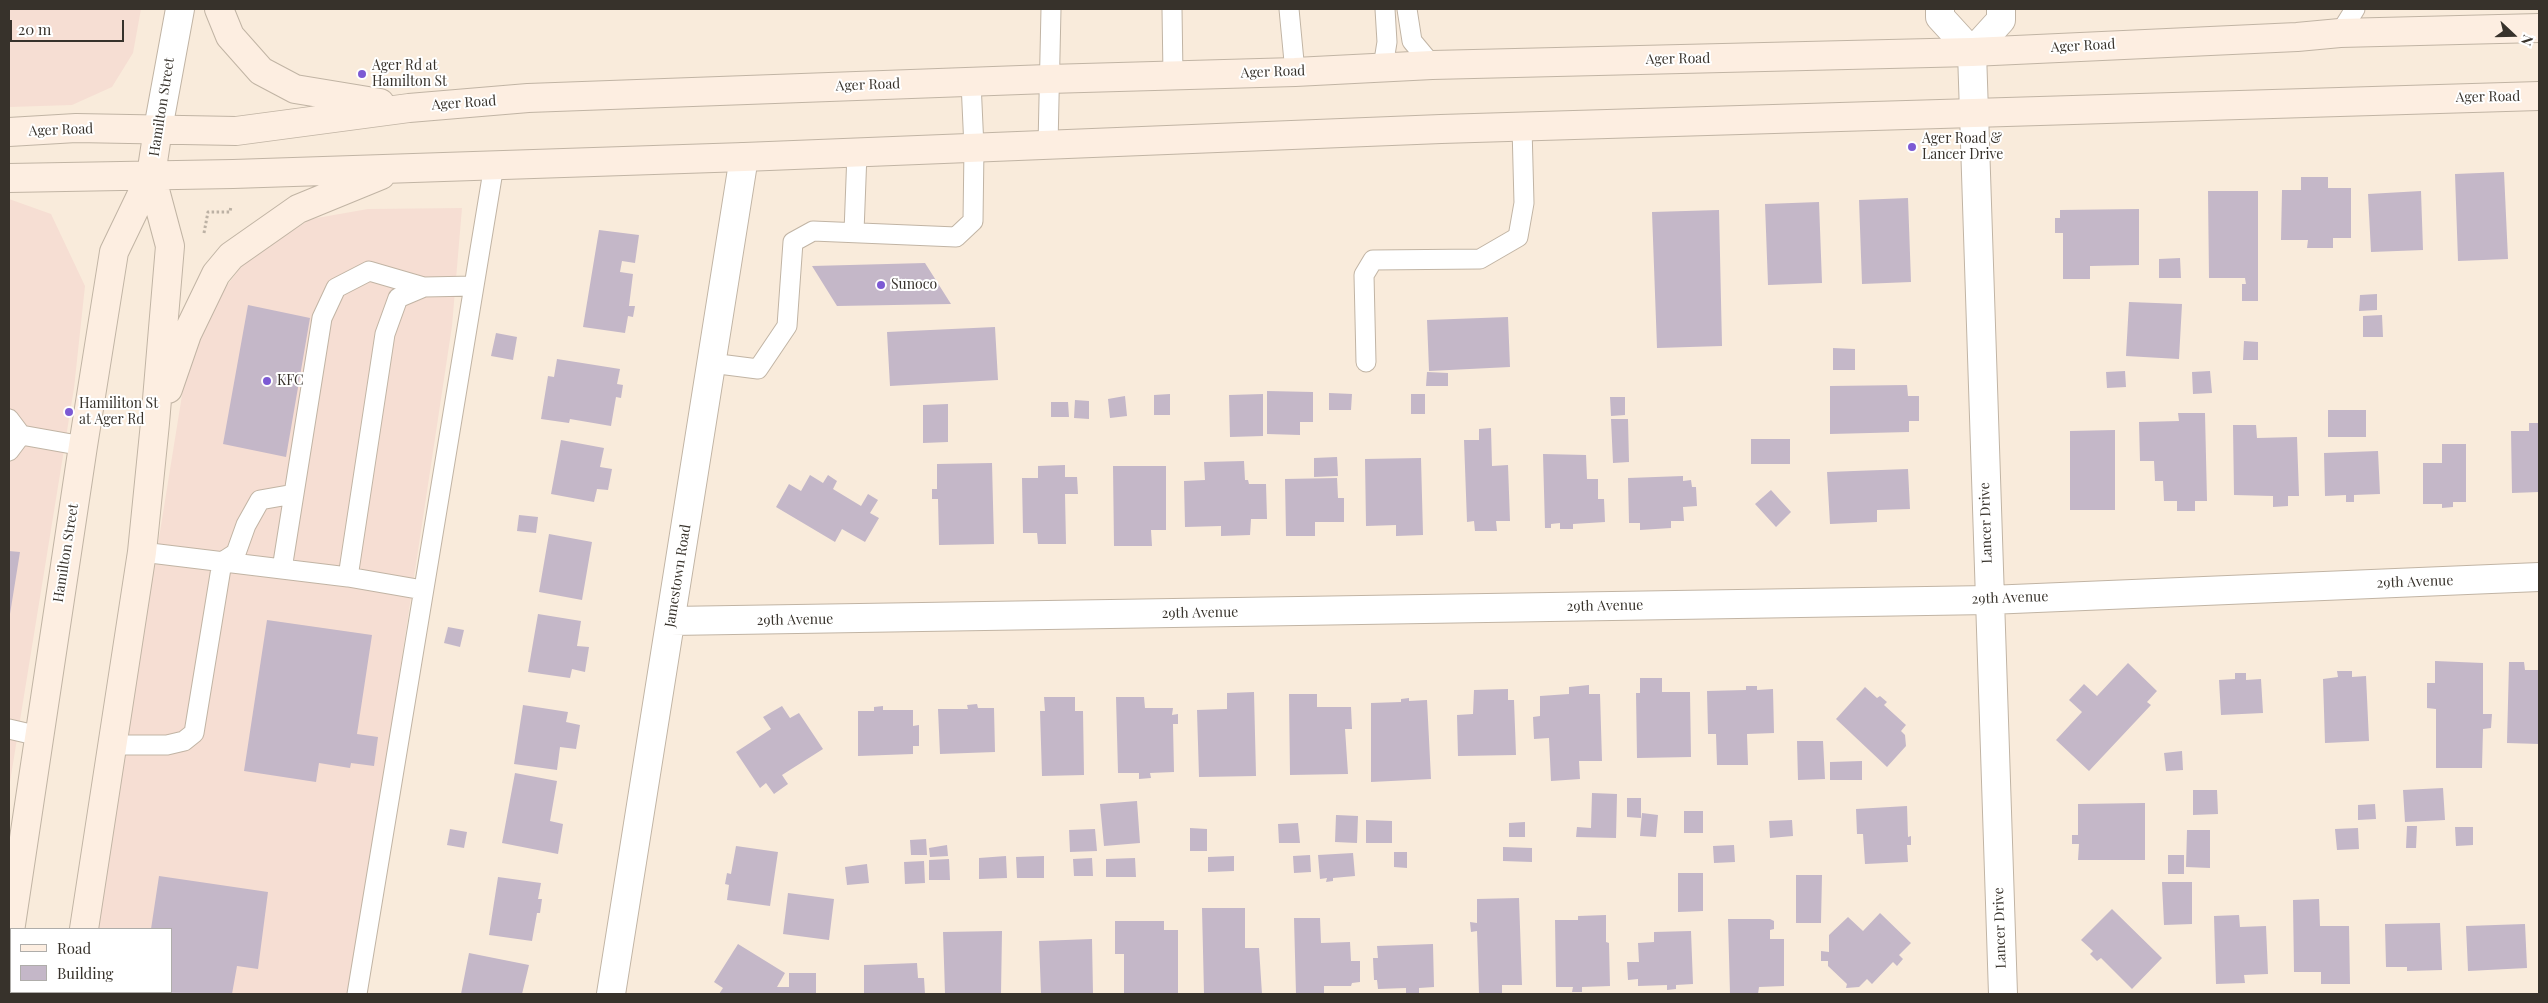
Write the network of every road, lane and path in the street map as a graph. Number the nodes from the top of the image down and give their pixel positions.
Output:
1 (180, 9) edge
2 (219, 9) edge
3 (1051, 9) edge
4 (1172, 9) edge
5 (1289, 9) edge
6 (1385, 9) edge
7 (1407, 9) edge
8 (1940, 9) edge
9 (2001, 9) edge
10 (2355, 9) edge
11 (2539, 28) edge
12 (2340, 33) junction
13 (1972, 52) junction
14 (1432, 65) junction
15 (1384, 67) junction
16 (1295, 72) junction
17 (1173, 75) junction
18 (1048, 79) junction
19 (971, 82) junction
20 (2539, 96) edge
21 (409, 108) junction
22 (1974, 112) junction
23 (1522, 126) junction
24 (158, 129) junction
25 (9, 132) edge
26 (1048, 145) junction
27 (974, 148) junction
28 (857, 153) junction
29 (744, 157) junction
30 (494, 165) junction
31 (398, 168) junction
32 (151, 175) junction
33 (9, 178) edge
34 (854, 232) junction
35 (474, 286) junction
36 (424, 287) junction
37 (1366, 362) dead end
38 (711, 364) junction
39 (9, 419) edge
40 (155, 424) junction
41 (21, 434) junction
42 (82, 446) junction
43 (9, 451) edge
44 (294, 494) junction
45 (142, 552) junction
46 (222, 562) junction
47 (282, 569) junction
48 (2539, 577) edge
49 (348, 578) junction
50 (423, 590) junction
51 (1989, 600) junction
52 (671, 622) junction
53 (9, 729) edge
54 (39, 736) junction
55 (113, 745) junction
56 (14, 869) edge
57 (84, 928) edge
58 (9, 938) edge
59 (357, 994) edge
60 (611, 994) edge
61 (2003, 994) edge

1 - 24 street, Hamilton Street
2 - 21 main road
3 - 18 lane
4 - 17 lane
5 - 16 lane
6 - 15 lane
7 - 14 lane
8 - 13 street
9 - 13 street
10 - 12 lane
11 - 12 main road, Ager Road
12 - 13 main road, Ager Road
13 - 14 main road, Ager Road
13 - 22 street, Lancer Drive
14 - 15 main road, Ager Road
15 - 16 main road, Ager Road
16 - 17 main road, Ager Road
17 - 18 main road, Ager Road
18 - 19 main road, Ager Road
18 - 26 lane
19 - 21 main road, Ager Road
19 - 27 lane
20 - 22 main road, Ager Road
21 - 24 main road, Ager Road
22 - 23 main road, Ager Road
22 - 51 street, Lancer Drive
23 - 26 main road, Ager Road
23 - 37 lane
24 - 25 main road, Ager Road
24 - 32 main road, Hamilton Street
26 - 27 main road, Ager Road
27 - 28 main road, Ager Road
27 - 34 lane
28 - 29 main road, Ager Road
28 - 34 lane
29 - 30 main road, Ager Road
29 - 38 street, Jamestown Road
30 - 31 main road, Ager Road
30 - 35 lane
31 - 32 main road, Ager Road
31 - 40 main road
32 - 33 main road, Ager Road
32 - 40 main road, Hamilton Street
32 - 42 main road, Hamilton Street
34 - 38 lane
35 - 36 lane
35 - 50 lane
36 - 44 lane
36 - 49 lane
38 - 52 street, Jamestown Road
39 - 41 lane
40 - 45 main road, Hamilton Street
41 - 42 lane
41 - 43 lane
42 - 54 main road, Hamilton Street
44 - 46 lane
44 - 47 lane
45 - 46 lane
45 - 55 main road, Hamilton Street
46 - 47 lane
46 - 55 lane
47 - 49 lane
48 - 51 street, 29th Avenue
49 - 50 lane
50 - 59 lane
51 - 52 street, 29th Avenue
51 - 61 street, Lancer Drive
52 - 60 street, Jamestown Road
53 - 54 lane
54 - 56 main road, Hamilton Street
55 - 57 main road, Hamilton Street
56 - 58 main road, Hamilton Street

